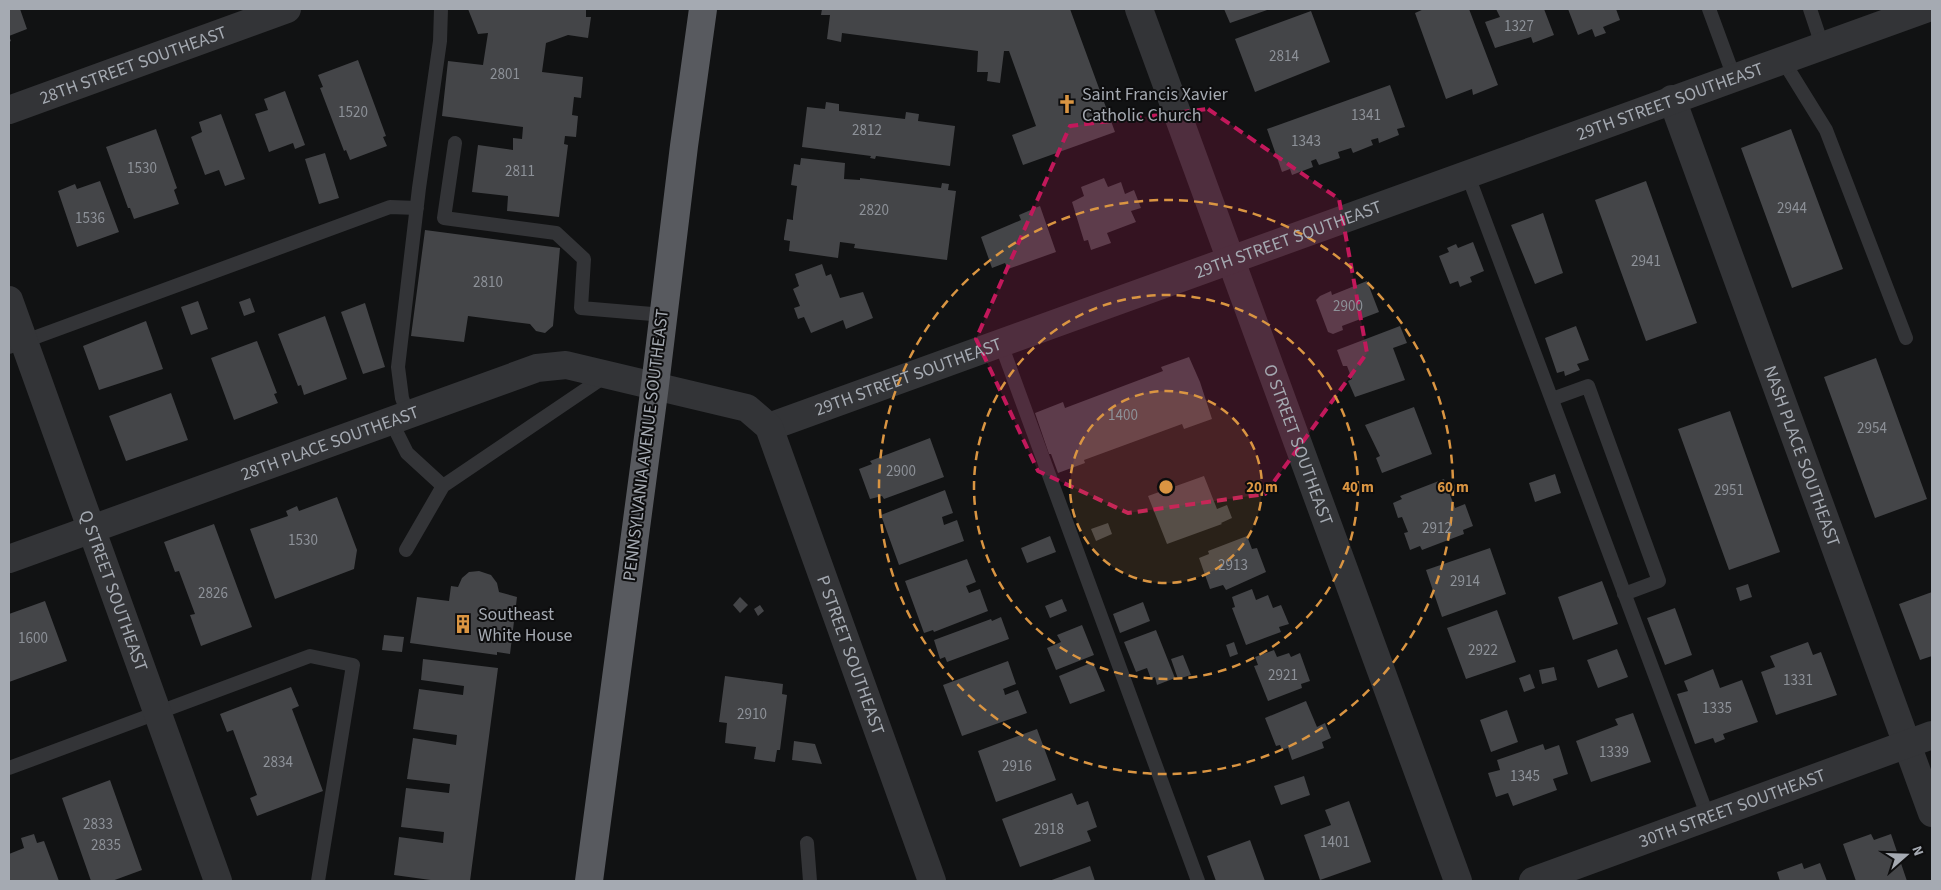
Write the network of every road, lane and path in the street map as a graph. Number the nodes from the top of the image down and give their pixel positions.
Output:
1 (287, 9) edge
2 (441, 9) edge
3 (703, 9) edge
4 (1139, 9) edge
5 (1710, 9) edge
6 (1810, 9) edge
7 (1925, 9) edge
8 (1822, 45) junction
9 (1782, 59) junction
10 (1734, 77) junction
11 (1672, 99) junction
12 (9, 110) edge
13 (455, 142) dead end
14 (1468, 173) junction
15 (417, 208) junction
16 (1230, 260) junction
17 (9, 300) edge
18 (664, 315) junction
19 (1906, 338) dead end
20 (1001, 344) junction
21 (16, 345) edge
22 (608, 374) junction
23 (655, 385) junction
24 (1552, 399) junction
25 (399, 418) junction
26 (769, 428) junction
27 (443, 486) junction
28 (92, 528) junction
29 (406, 550) dead end
30 (9, 559) edge
31 (1624, 594) junction
32 (159, 714) junction
33 (1920, 740) edge
34 (9, 768) edge
35 (1932, 813) edge
36 (1708, 817) junction
37 (807, 843) dead end
38 (218, 881) edge
39 (318, 881) edge
40 (589, 881) edge
41 (810, 881) edge
42 (932, 881) edge
43 (1198, 881) edge
44 (1458, 881) edge
45 (1533, 881) edge

1 - 12 street, 28TH STREET SOUTHEAST
2 - 15 lane
3 - 18 highway, PENNSYLVANIA AVENUE SOUTHEAST
4 - 16 street, O STREET SOUTHEAST
5 - 10 lane
6 - 8 lane
7 - 8 street, 29TH STREET SOUTHEAST
8 - 9 street, 29TH STREET SOUTHEAST
9 - 10 street, 29TH STREET SOUTHEAST
9 - 19 lane
10 - 11 street, 29TH STREET SOUTHEAST
11 - 14 street, 29TH STREET SOUTHEAST
11 - 33 street, NASH PLACE SOUTHEAST
13 - 18 lane
14 - 16 street, 29TH STREET SOUTHEAST
14 - 24 lane
15 - 21 lane
15 - 25 lane
16 - 20 street, 29TH STREET SOUTHEAST
16 - 44 street, O STREET SOUTHEAST
17 - 21 street, Q STREET SOUTHEAST
18 - 23 highway, PENNSYLVANIA AVENUE SOUTHEAST
20 - 26 street, 29TH STREET SOUTHEAST
20 - 43 lane
21 - 28 street, Q STREET SOUTHEAST
22 - 23 street, 28TH PLACE SOUTHEAST
22 - 25 street, 28TH PLACE SOUTHEAST
22 - 27 lane
23 - 26 street
23 - 40 highway, PENNSYLVANIA AVENUE SOUTHEAST
24 - 31 lane
24 - 31 lane
25 - 27 lane
25 - 28 street, 28TH PLACE SOUTHEAST
26 - 42 street, P STREET SOUTHEAST
27 - 29 lane
28 - 30 street, 28TH PLACE SOUTHEAST
28 - 32 street, Q STREET SOUTHEAST
31 - 36 lane
32 - 34 lane
32 - 38 street, Q STREET SOUTHEAST
32 - 39 lane
33 - 35 street, NASH PLACE SOUTHEAST
33 - 36 street, 30TH STREET SOUTHEAST
36 - 45 street, 30TH STREET SOUTHEAST
37 - 41 lane

